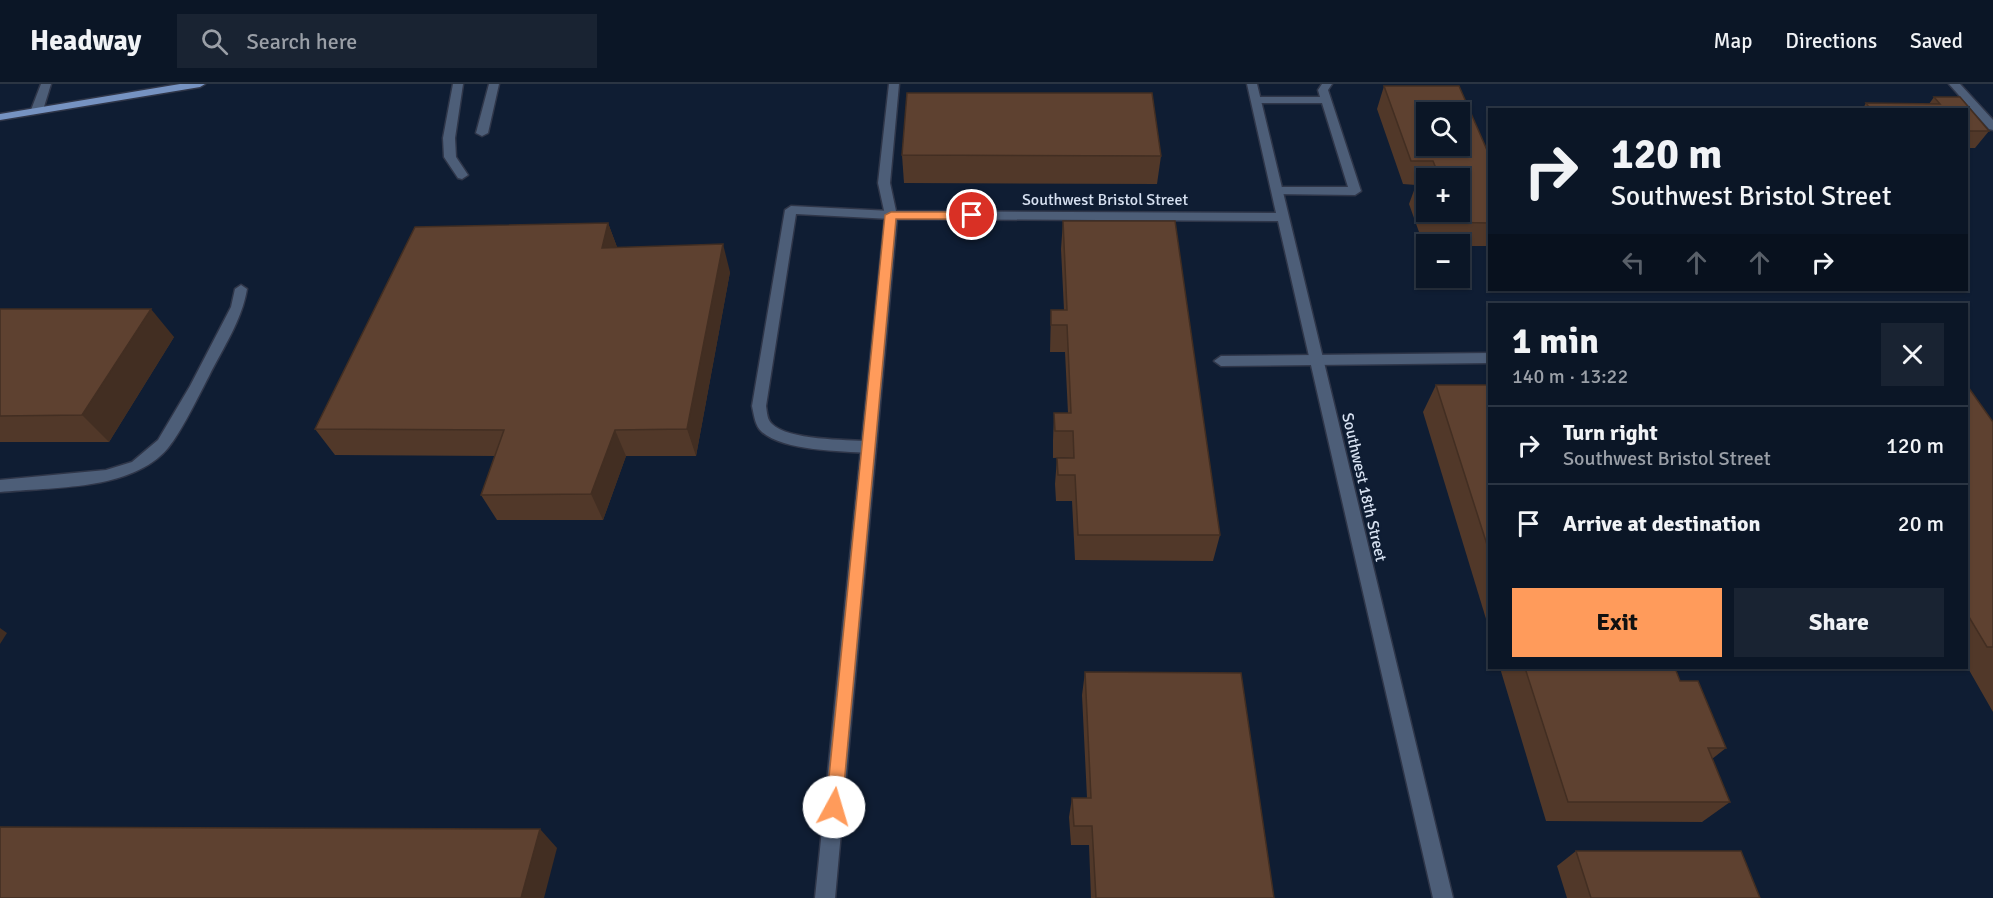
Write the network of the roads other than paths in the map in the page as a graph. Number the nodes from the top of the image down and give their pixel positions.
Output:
1 (46, 84) edge
2 (200, 84) edge
3 (458, 84) edge
4 (494, 84) edge
5 (894, 84) edge
6 (1252, 84) edge
7 (1327, 84) edge
8 (1954, 84) edge
9 (1256, 100) junction
10 (1326, 100) junction
11 (37, 110) junction
12 (0, 117) edge
13 (1993, 127) edge
14 (482, 133) dead end
15 (462, 175) dead end
16 (1278, 191) junction
17 (891, 215) junction
18 (1283, 217) junction
19 (241, 289) dead end
20 (1317, 358) junction
21 (1488, 358) edge
22 (1221, 361) dead end
23 (868, 447) junction
24 (0, 486) edge
25 (825, 898) edge
26 (1443, 898) edge

1 - 11 street
2 - 11 main road
3 - 15 street
4 - 14 street
5 - 17 street
6 - 9 street, Southwest 18th Street
7 - 10 street
8 - 13 street
9 - 10 street
9 - 16 street, Southwest 18th Street
10 - 16 street
11 - 12 main road
16 - 18 street, Southwest 18th Street
17 - 18 street, Southwest Bristol Street
17 - 23 street
17 - 23 street, Southwest Bristol Street
18 - 20 street, Southwest 18th Street
19 - 24 street
20 - 21 street
20 - 22 street
20 - 26 street, Southwest 18th Street
23 - 25 street

